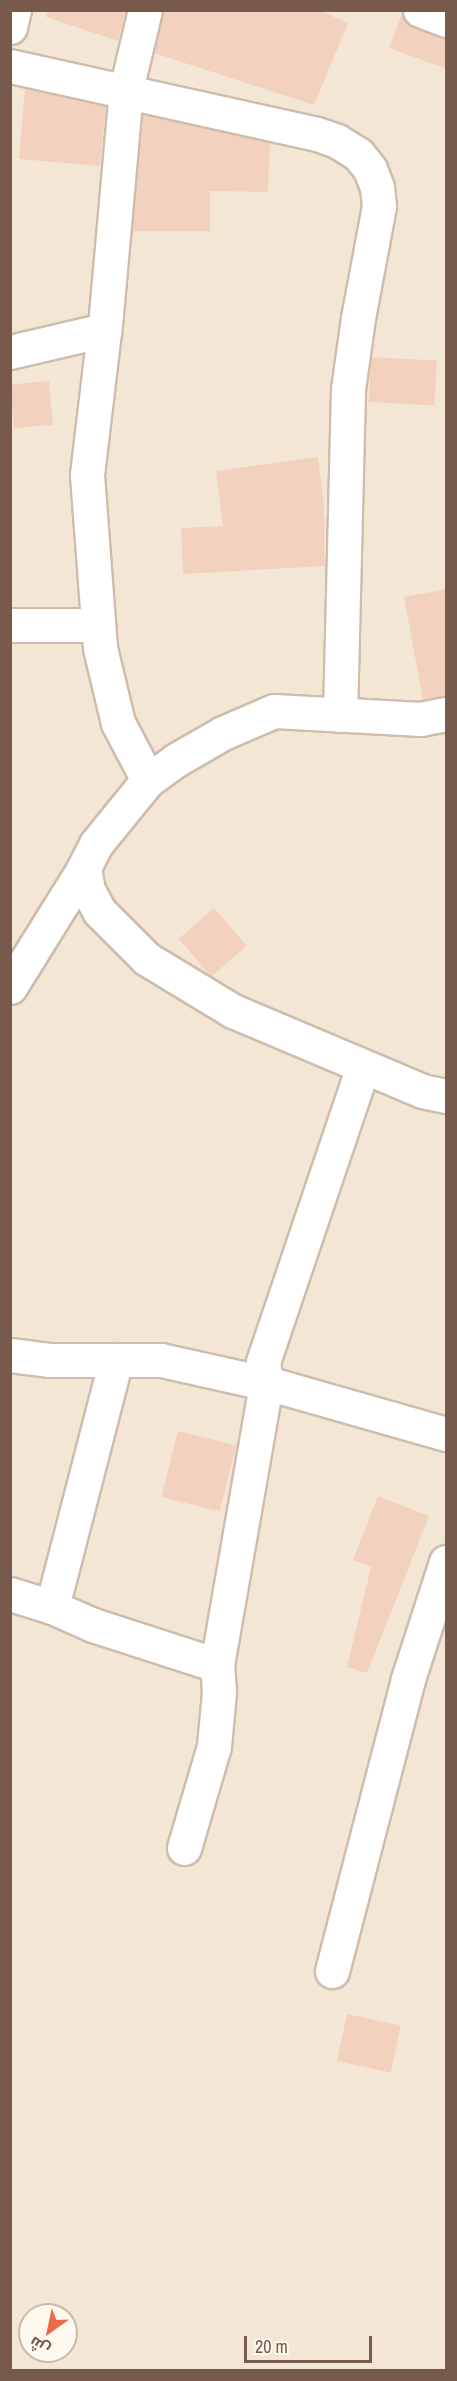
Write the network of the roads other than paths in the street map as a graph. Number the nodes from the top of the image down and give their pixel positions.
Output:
1 (14, 10) edge
2 (145, 10) edge
3 (420, 10) edge
4 (447, 20) edge
5 (10, 27) edge
6 (10, 66) edge
7 (126, 90) junction
8 (104, 330) junction
9 (10, 352) edge
10 (10, 625) edge
11 (98, 625) junction
12 (447, 714) edge
13 (340, 715) junction
14 (148, 780) junction
15 (84, 868) junction
16 (10, 987) edge
17 (363, 1067) junction
18 (447, 1096) edge
19 (10, 1355) edge
20 (116, 1360) junction
21 (266, 1383) junction
22 (447, 1434) edge
23 (447, 1562) edge
24 (10, 1594) edge
25 (52, 1607) junction
26 (217, 1665) junction
27 (184, 1848) dead end
28 (332, 1971) dead end

1 - 5 street
2 - 7 street
3 - 4 street
6 - 7 street
7 - 8 street
7 - 13 street
8 - 9 street
8 - 11 street
10 - 11 street
11 - 14 street
12 - 13 street
13 - 14 street
14 - 15 street
15 - 16 street
15 - 17 street
17 - 18 street
17 - 21 street
19 - 20 street
20 - 21 street
20 - 25 street
21 - 22 street
21 - 26 street
23 - 28 street
24 - 25 street
25 - 26 street
26 - 27 street

